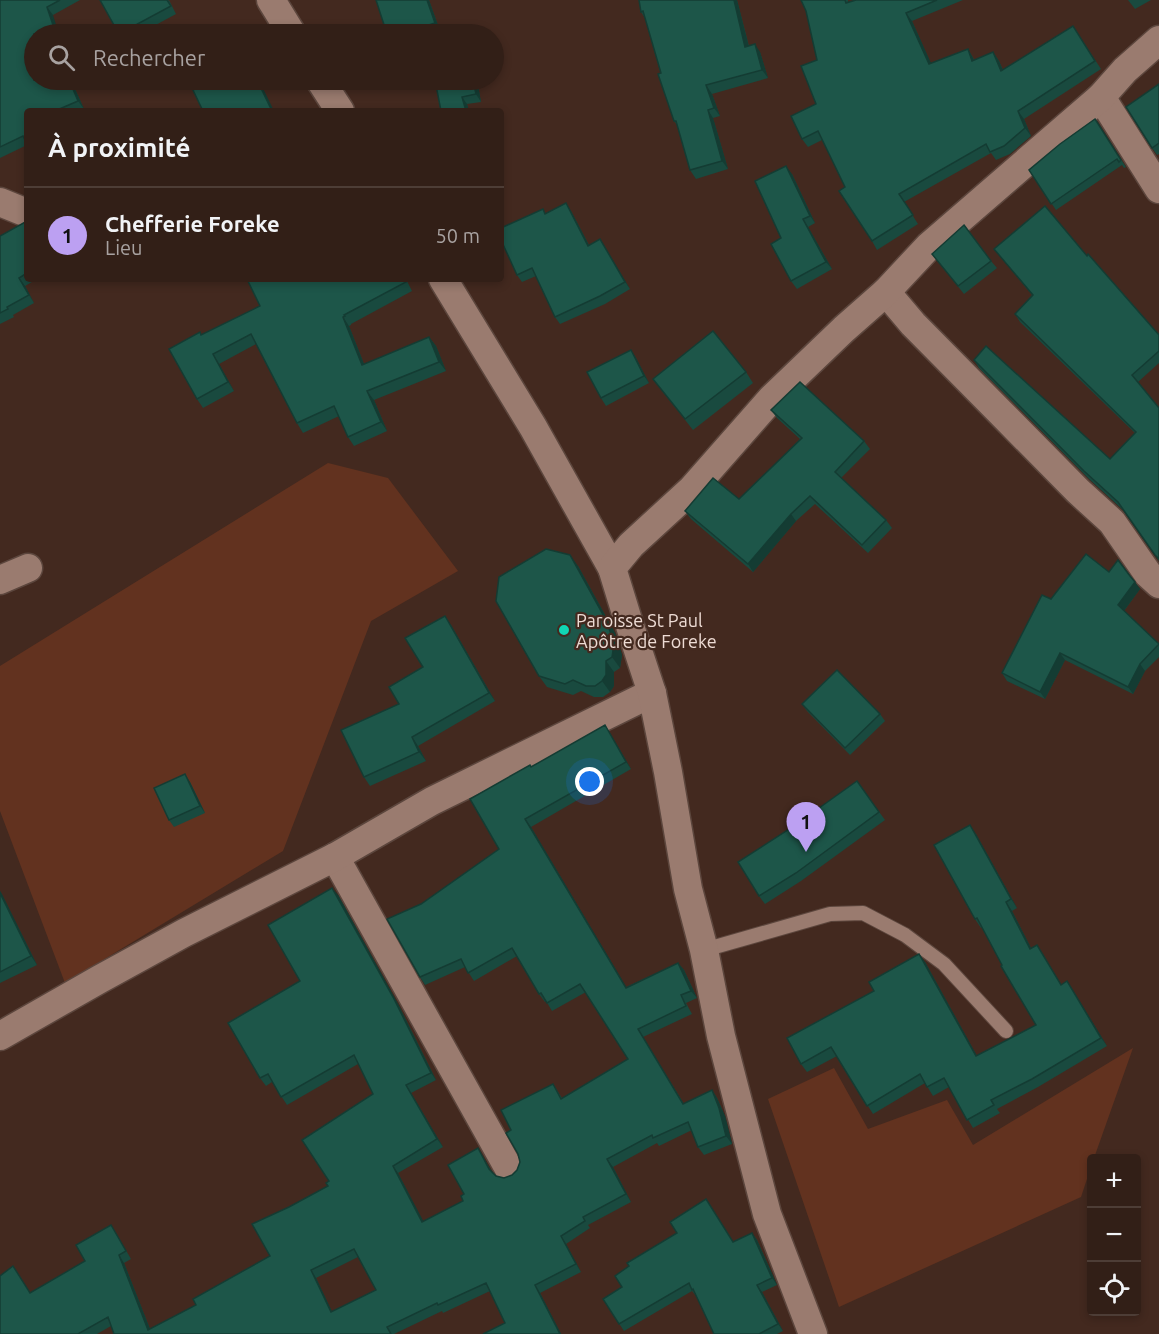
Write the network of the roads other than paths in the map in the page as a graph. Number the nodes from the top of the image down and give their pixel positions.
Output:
1 (271, 0) edge
2 (286, 24) edge
3 (1159, 40) edge
4 (326, 90) edge
5 (1101, 97) junction
6 (338, 108) edge
7 (1159, 189) edge
8 (445, 282) edge
9 (886, 292) junction
10 (28, 568) dead end
11 (612, 568) junction
12 (0, 580) edge
13 (1159, 584) edge
14 (652, 693) junction
15 (335, 857) junction
16 (704, 950) junction
17 (1005, 1031) dead end
18 (0, 1036) edge
19 (509, 1169) dead end
20 (813, 1334) edge

1 - 2 street
3 - 5 street
4 - 6 street
5 - 7 street
5 - 9 street
8 - 11 street
9 - 11 street
9 - 13 street
10 - 12 street
11 - 14 street
14 - 15 street
14 - 16 street
15 - 18 street
15 - 19 street
16 - 17 lane
16 - 20 street

